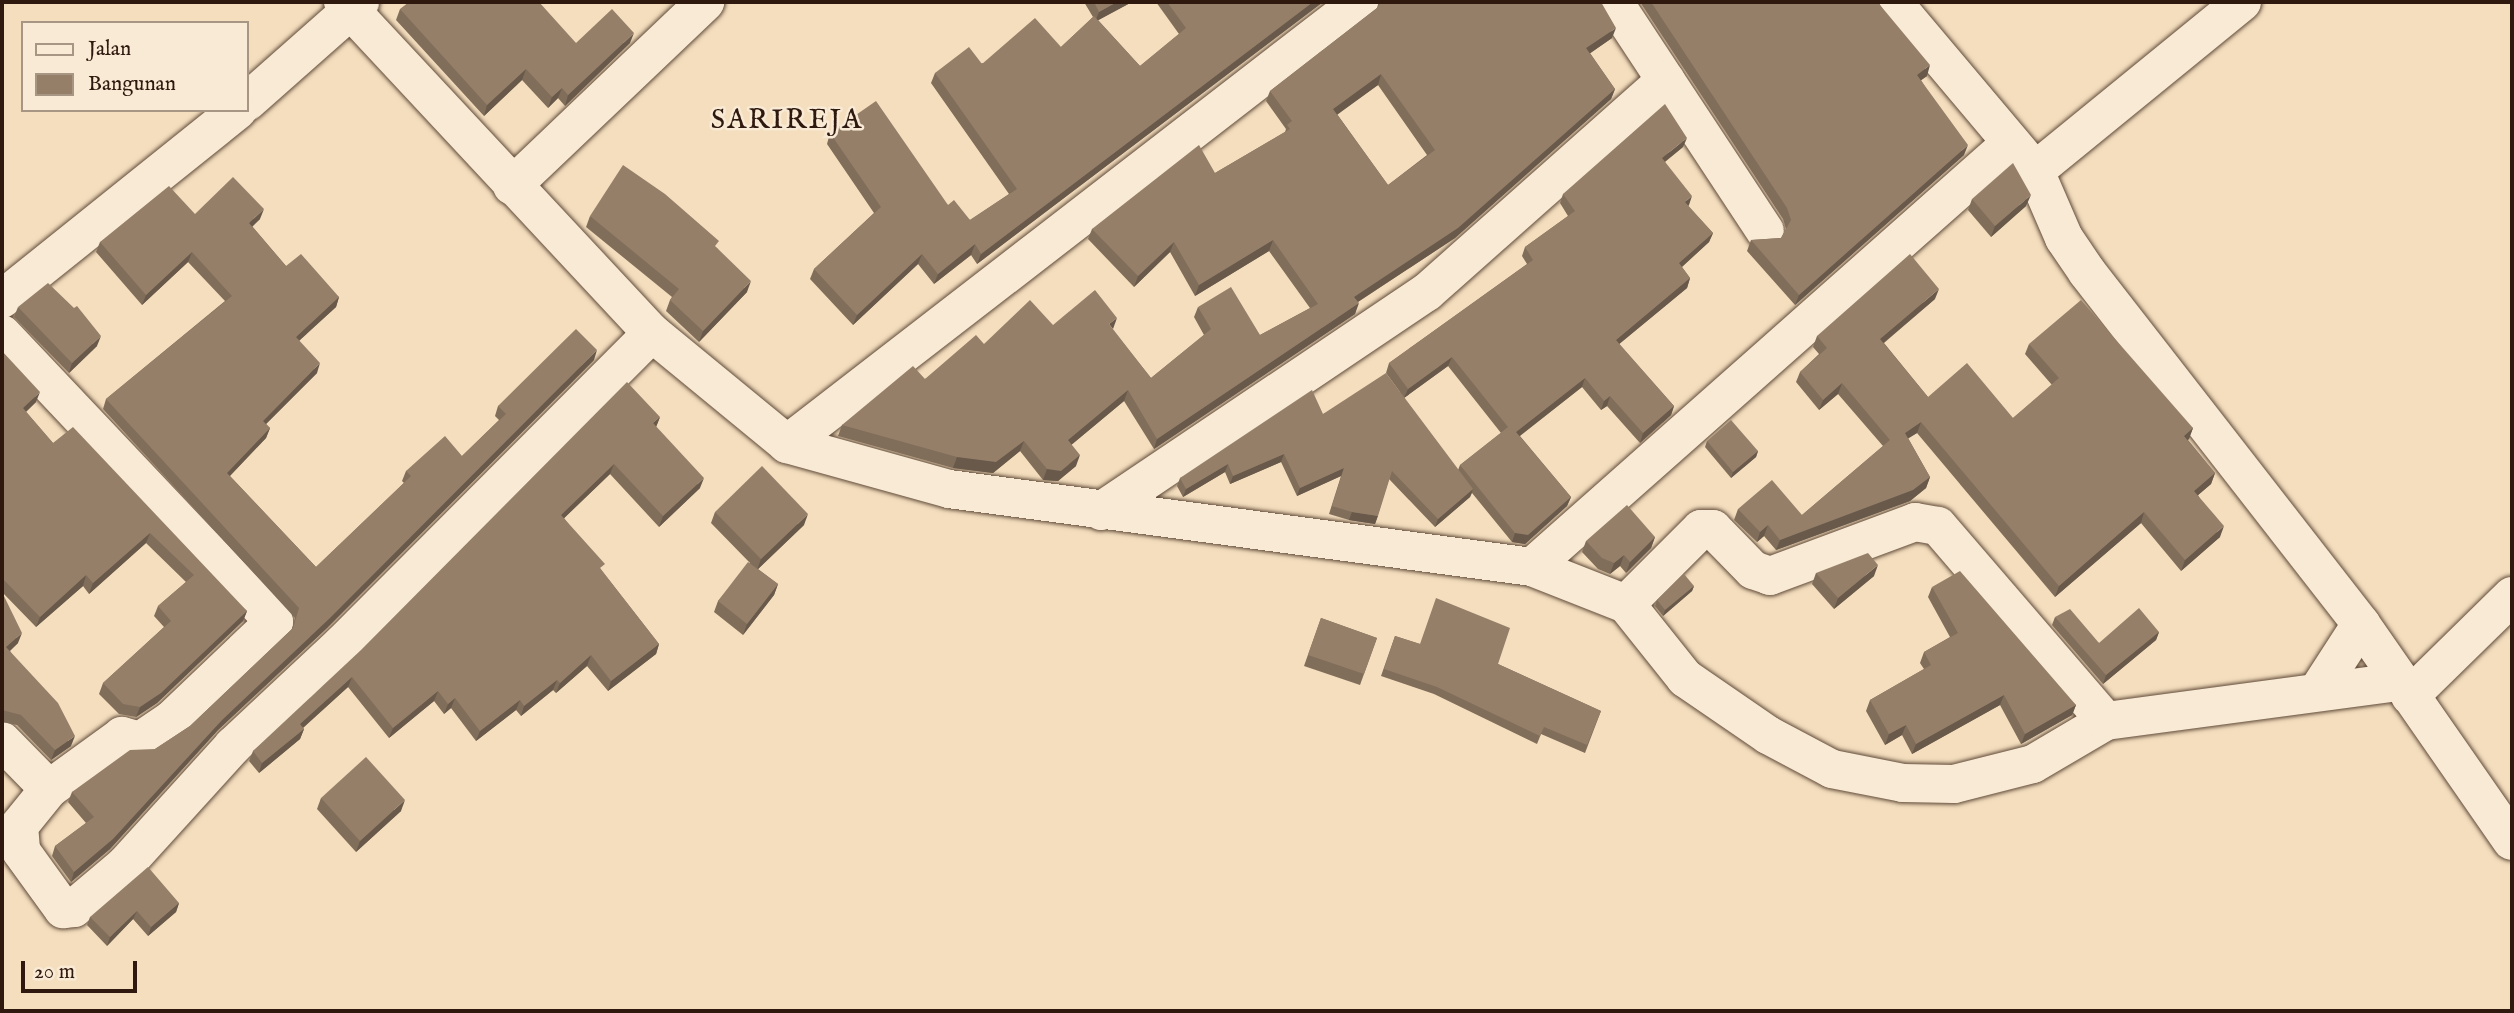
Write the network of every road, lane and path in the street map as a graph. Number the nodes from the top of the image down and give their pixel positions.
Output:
1 (705, 2) edge
2 (1359, 2) edge
3 (1614, 2) edge
4 (1893, 2) edge
5 (2242, 2) edge
6 (351, 5) edge
7 (1666, 80) junction
8 (248, 102) edge
9 (236, 112) edge
10 (2011, 143) junction
11 (2035, 171) junction
12 (513, 186) junction
13 (1765, 231) dead end
14 (2, 299) edge
15 (652, 333) junction
16 (2, 334) edge
17 (787, 444) junction
18 (1101, 511) junction
19 (1532, 566) junction
20 (2512, 596) edge
21 (1626, 604) junction
22 (2361, 624) junction
23 (2405, 689) junction
24 (2317, 692) junction
25 (2106, 721) junction
26 (2, 741) edge
27 (49, 789) junction
28 (2512, 841) edge

1 - 12 street
2 - 17 street
3 - 7 street
4 - 10 street
5 - 11 street
6 - 8 street
6 - 12 street
7 - 13 street
7 - 18 street
9 - 14 street
10 - 11 street
10 - 19 street
11 - 22 street
12 - 15 street
15 - 17 street
15 - 27 street
16 - 27 street
17 - 18 street
18 - 19 street
19 - 21 street
20 - 23 street
21 - 25 street
21 - 25 street
22 - 23 street
22 - 24 street
23 - 24 street
23 - 28 street
24 - 25 street
26 - 27 street

